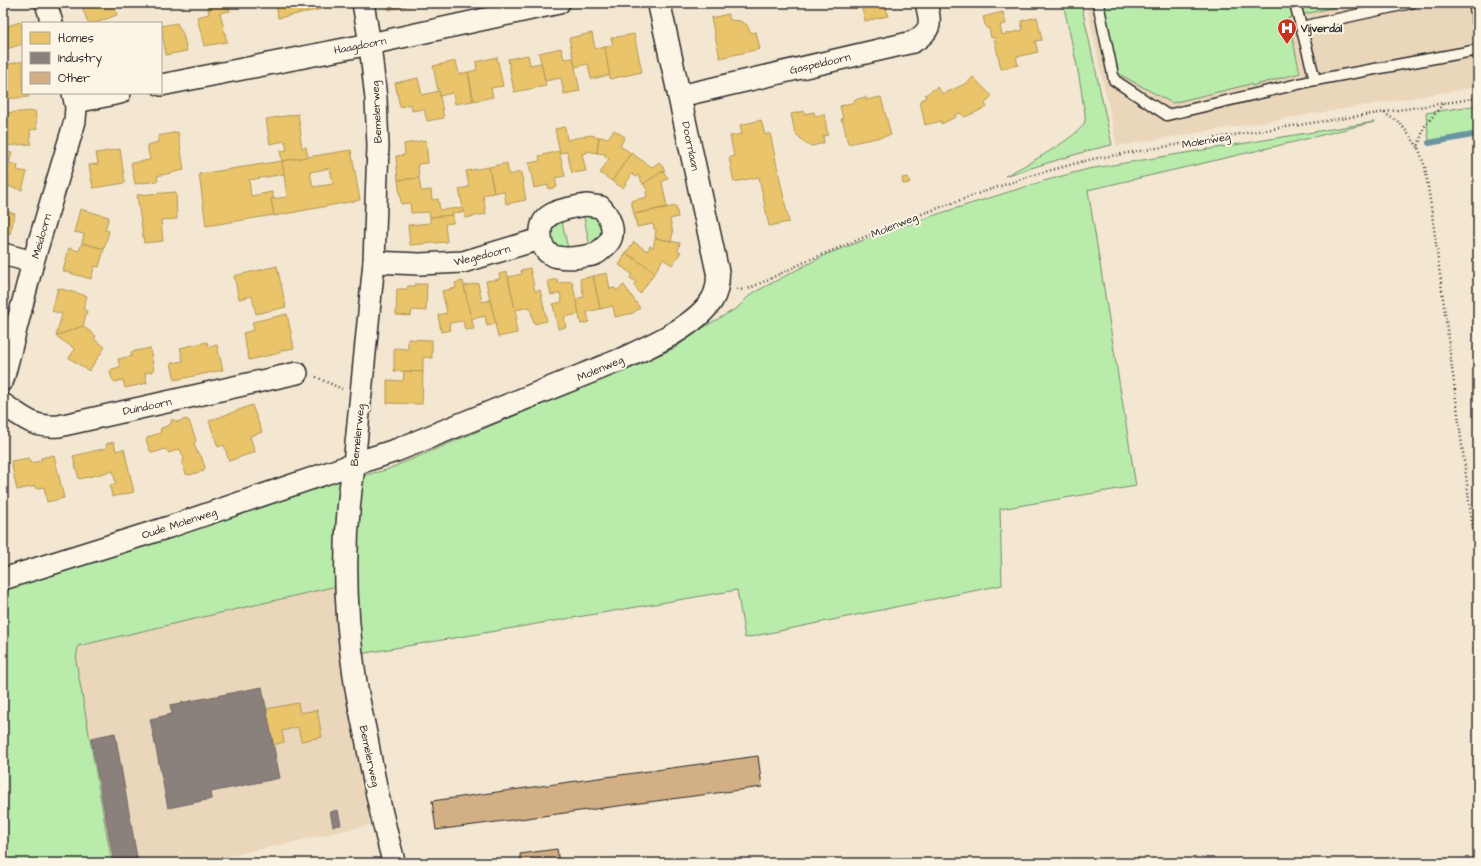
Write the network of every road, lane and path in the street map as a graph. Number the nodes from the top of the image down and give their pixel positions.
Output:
1 (46, 3) edge
2 (363, 3) edge
3 (559, 3) edge
4 (660, 3) edge
5 (926, 3) edge
6 (1098, 3) edge
7 (1411, 3) edge
8 (1474, 3) edge
9 (1296, 7) dead end
10 (52, 22) edge
11 (1478, 24) edge
12 (1301, 27) junction
13 (370, 44) junction
14 (1478, 50) edge
15 (1314, 80) junction
16 (162, 85) edge
17 (108, 94) edge
18 (680, 96) junction
19 (74, 97) edge
20 (1478, 98) edge
21 (1443, 104) junction
22 (1383, 112) junction
23 (1418, 147) junction
24 (540, 239) dead end
25 (3, 254) edge
26 (33, 262) junction
27 (374, 262) junction
28 (717, 289) junction
29 (297, 373) joint
30 (3, 380) edge
31 (361, 391) junction
32 (3, 404) edge
33 (354, 464) junction
34 (1478, 569) edge
35 (3, 579) edge
36 (394, 863) edge

1 - 10 street
2 - 13 street, Bemelerweg
3 - 13 street, Haagdoorn
4 - 18 street, Doornlaan
5 - 18 street, Gaspeldoorn
6 - 15 lane
7 - 12 lane
8 - 11 lane
9 - 12 lane
12 - 15 lane
13 - 16 street, Haagdoorn
13 - 27 street, Bemelerweg
14 - 15 lane
17 - 19 street
18 - 28 street, Doornlaan
19 - 26 street, Meidoorn
20 - 21 path, Molenweg
21 - 22 path, Molenweg
21 - 23 path
22 - 23 path
22 - 28 path, Molenweg
23 - 34 path
24 - 27 street, Wegedoorn
25 - 26 street
26 - 30 street, Meidoorn
27 - 31 street, Bemelerweg
28 - 33 street, Molenweg
29 - 31 path
29 - 32 street, Duindoorn
31 - 33 street, Bemelerweg
33 - 35 street, Oude Molenweg
33 - 36 street, Bemelerweg

